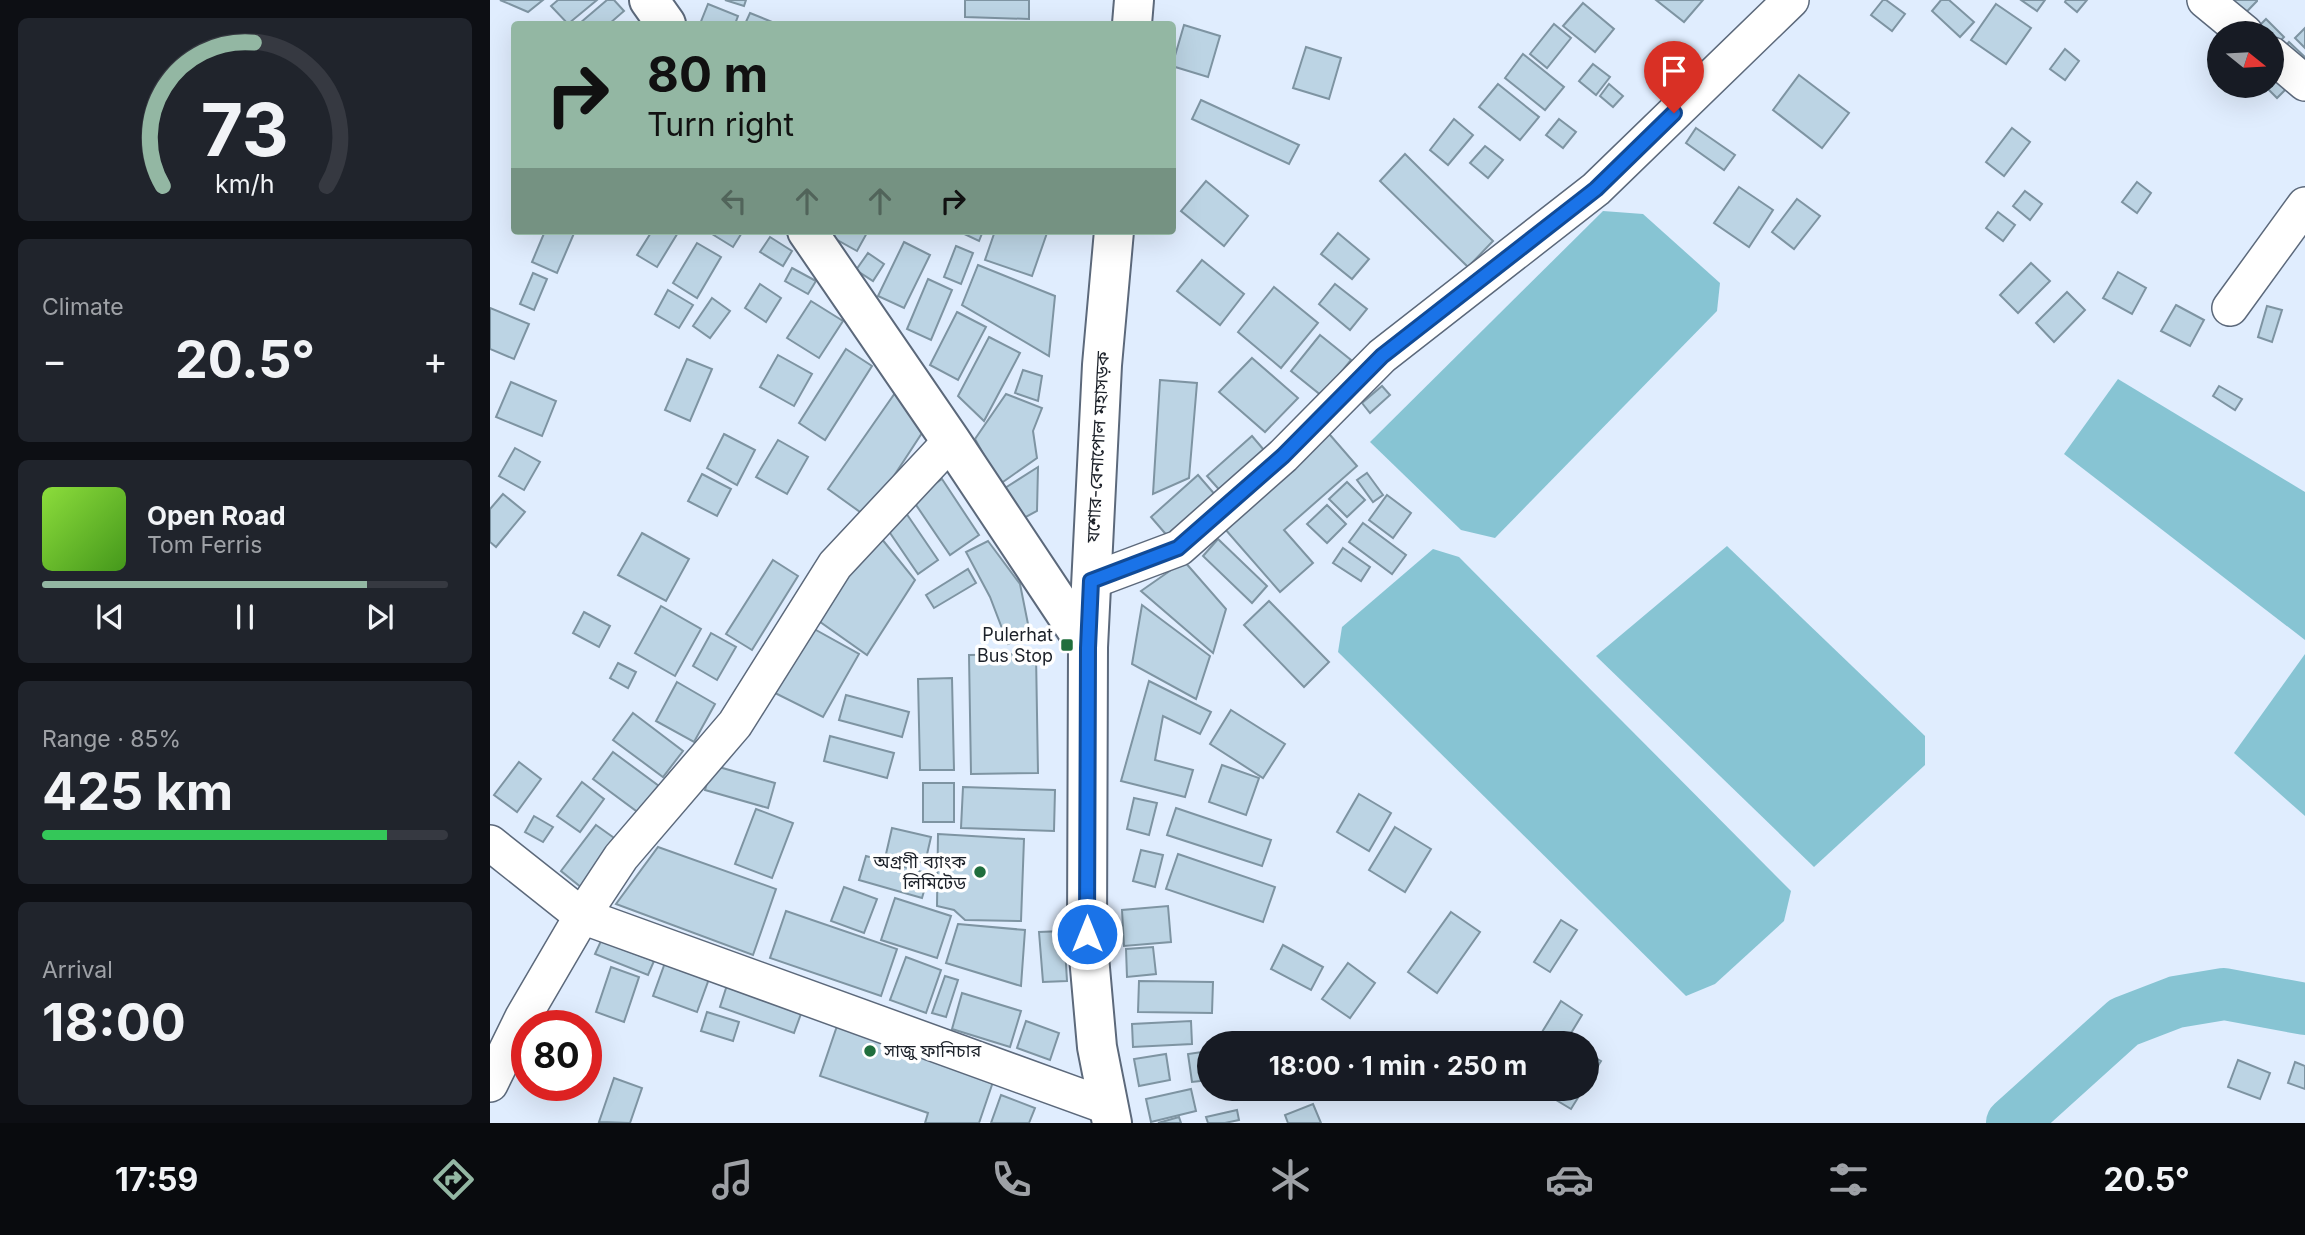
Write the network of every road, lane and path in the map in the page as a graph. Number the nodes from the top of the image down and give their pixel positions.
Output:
1 (649, 0) edge
2 (1134, 0) edge
3 (1791, 0) edge
4 (2205, 0) edge
5 (664, 21) edge
6 (1132, 21) edge
7 (2230, 21) edge
8 (2284, 65) edge
9 (2305, 83) edge
10 (2305, 205) edge
11 (810, 235) edge
12 (1114, 235) edge
13 (2230, 307) dead end
14 (951, 441) junction
15 (1091, 581) junction
16 (1088, 648) junction
17 (490, 844) edge
18 (582, 916) junction
19 (490, 1084) edge
20 (1111, 1115) edge

1 - 5 main road
2 - 6 main road
3 - 15 street
4 - 7 street
8 - 9 street
10 - 13 street
11 - 14 main road
12 - 15 main road, যশোর-বেনাপোল মহাসড়ক
14 - 16 main road
14 - 18 street
15 - 16 main road, যশোর-বেনাপোল মহাসড়ক
16 - 20 main road, যশোর-বেনাপোল মহাসড়ক
17 - 18 street
18 - 19 street
18 - 20 street

